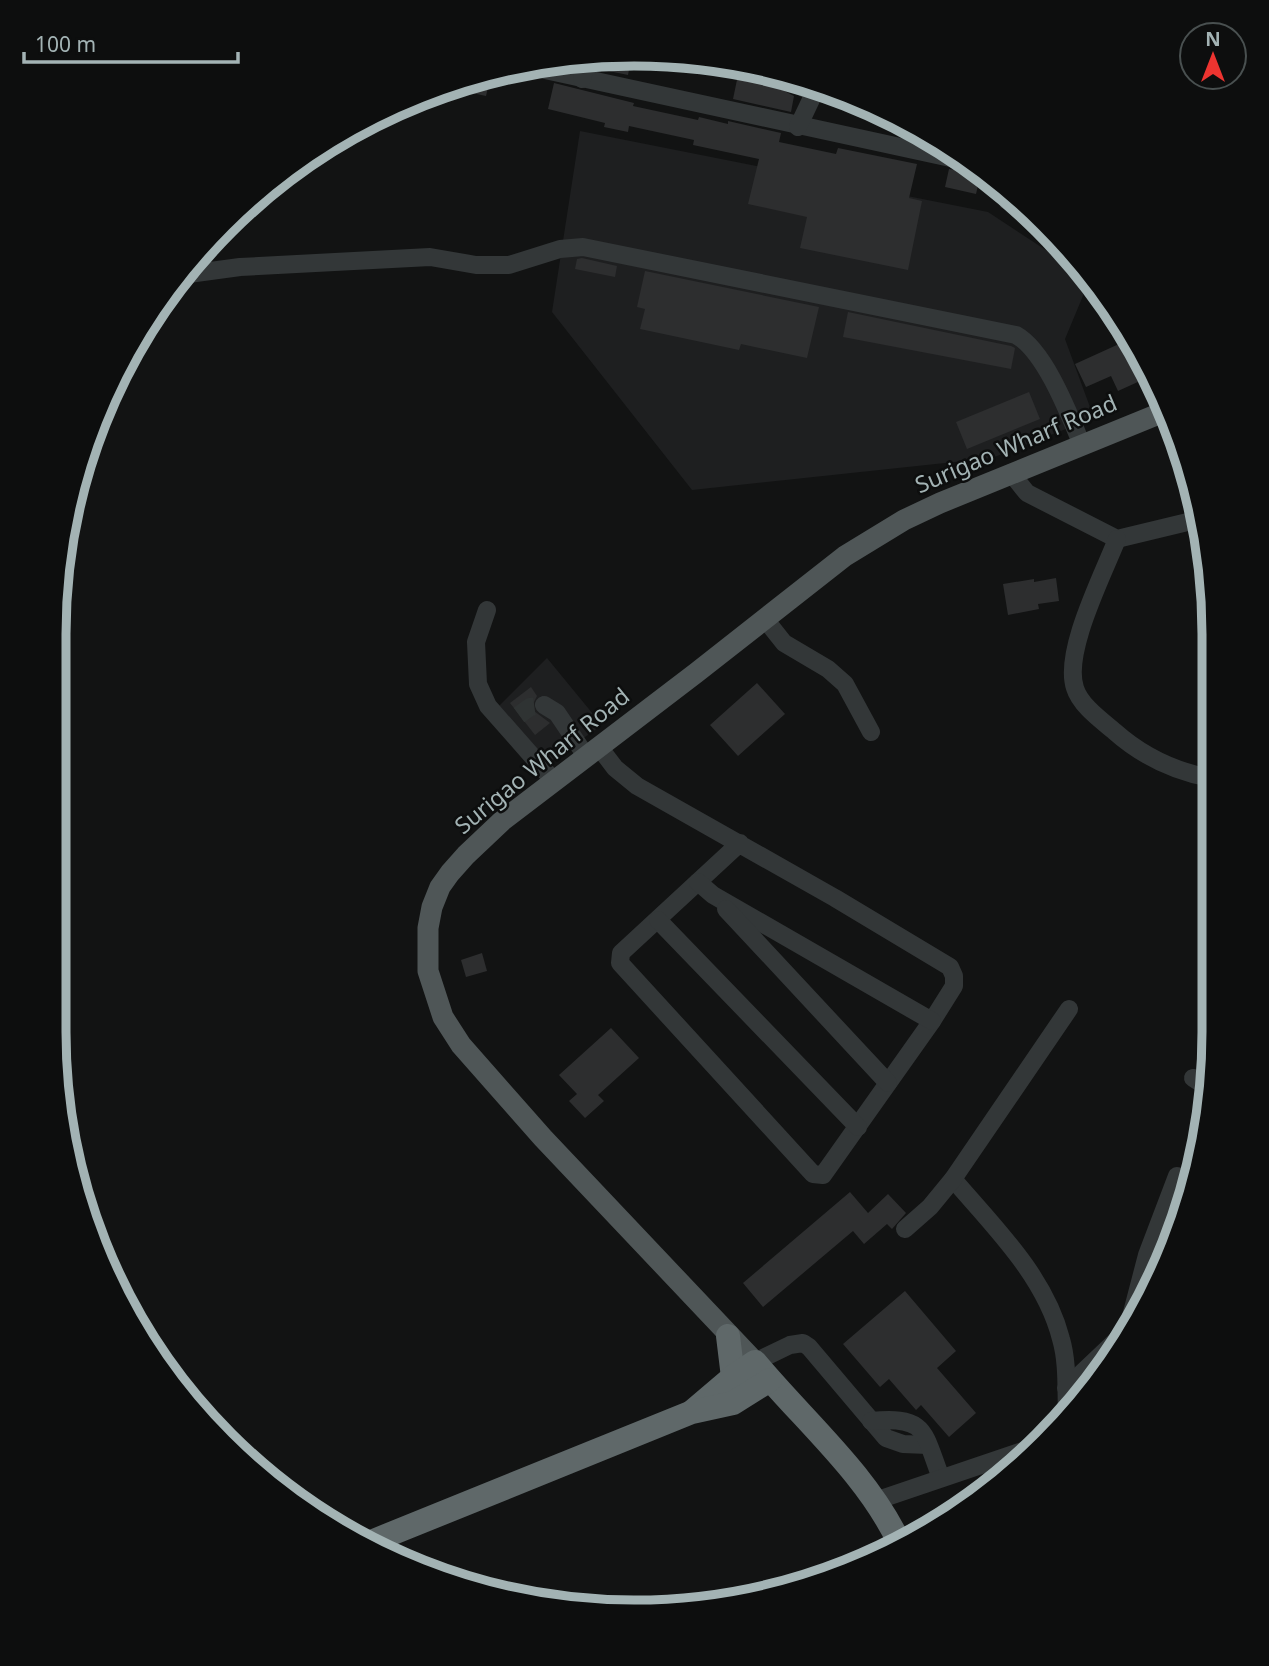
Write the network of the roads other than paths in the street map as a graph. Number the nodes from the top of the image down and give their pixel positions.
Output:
1 (584, 69) edge
2 (553, 72) edge
3 (582, 79) junction
4 (813, 96) edge
5 (798, 127) junction
6 (940, 156) edge
7 (197, 273) edge
8 (1158, 414) edge
9 (1082, 445) junction
10 (1011, 473) junction
11 (1191, 521) edge
12 (1117, 540) junction
13 (487, 610) dead end
14 (765, 619) junction
15 (544, 705) dead end
16 (871, 732) dead end
17 (593, 751) junction
18 (1202, 776) edge
19 (554, 781) junction
20 (740, 843) junction
21 (698, 882) junction
22 (713, 895) junction
23 (658, 920) junction
24 (1069, 1009) dead end
25 (932, 1021) junction
26 (1193, 1078) dead end
27 (1200, 1082) edge
28 (888, 1083) junction
29 (858, 1127) junction
30 (1177, 1176) dead end
31 (953, 1179) junction
32 (905, 1229) dead end
33 (1136, 1298) edge
34 (727, 1336) junction
35 (1100, 1356) edge
36 (763, 1371) junction
37 (741, 1386) junction
38 (1066, 1388) junction
39 (1066, 1400) edge
40 (795, 1408) junction
41 (1014, 1454) edge
42 (941, 1478) junction
43 (874, 1500) junction
44 (895, 1536) edge
45 (379, 1539) edge

1 - 3 street
2 - 3 street
3 - 5 street
4 - 5 street
5 - 6 street
7 - 9 street
8 - 9 main road, Surigao Wharf Road
9 - 10 main road, Surigao Wharf Road
10 - 12 street
10 - 14 main road, Surigao Wharf Road
11 - 12 street
12 - 18 street
13 - 19 street
14 - 16 street
14 - 17 main road, Surigao Wharf Road
15 - 17 street
17 - 19 main road, Surigao Wharf Road
17 - 20 street
19 - 34 main road, Surigao Wharf Road
20 - 21 street
20 - 25 street
21 - 22 street
21 - 23 street
22 - 25 street
22 - 28 street
23 - 29 street
23 - 29 street
24 - 31 street
25 - 28 street
26 - 27 street
28 - 29 street
30 - 33 street
31 - 32 street
31 - 38 street
34 - 36 main road, Surigao Wharf Road
34 - 37 highway
35 - 38 street
36 - 37 highway
36 - 40 highway
36 - 42 street
37 - 40 highway
37 - 45 highway
38 - 39 street
40 - 43 highway
41 - 42 street
42 - 43 street
43 - 44 highway

